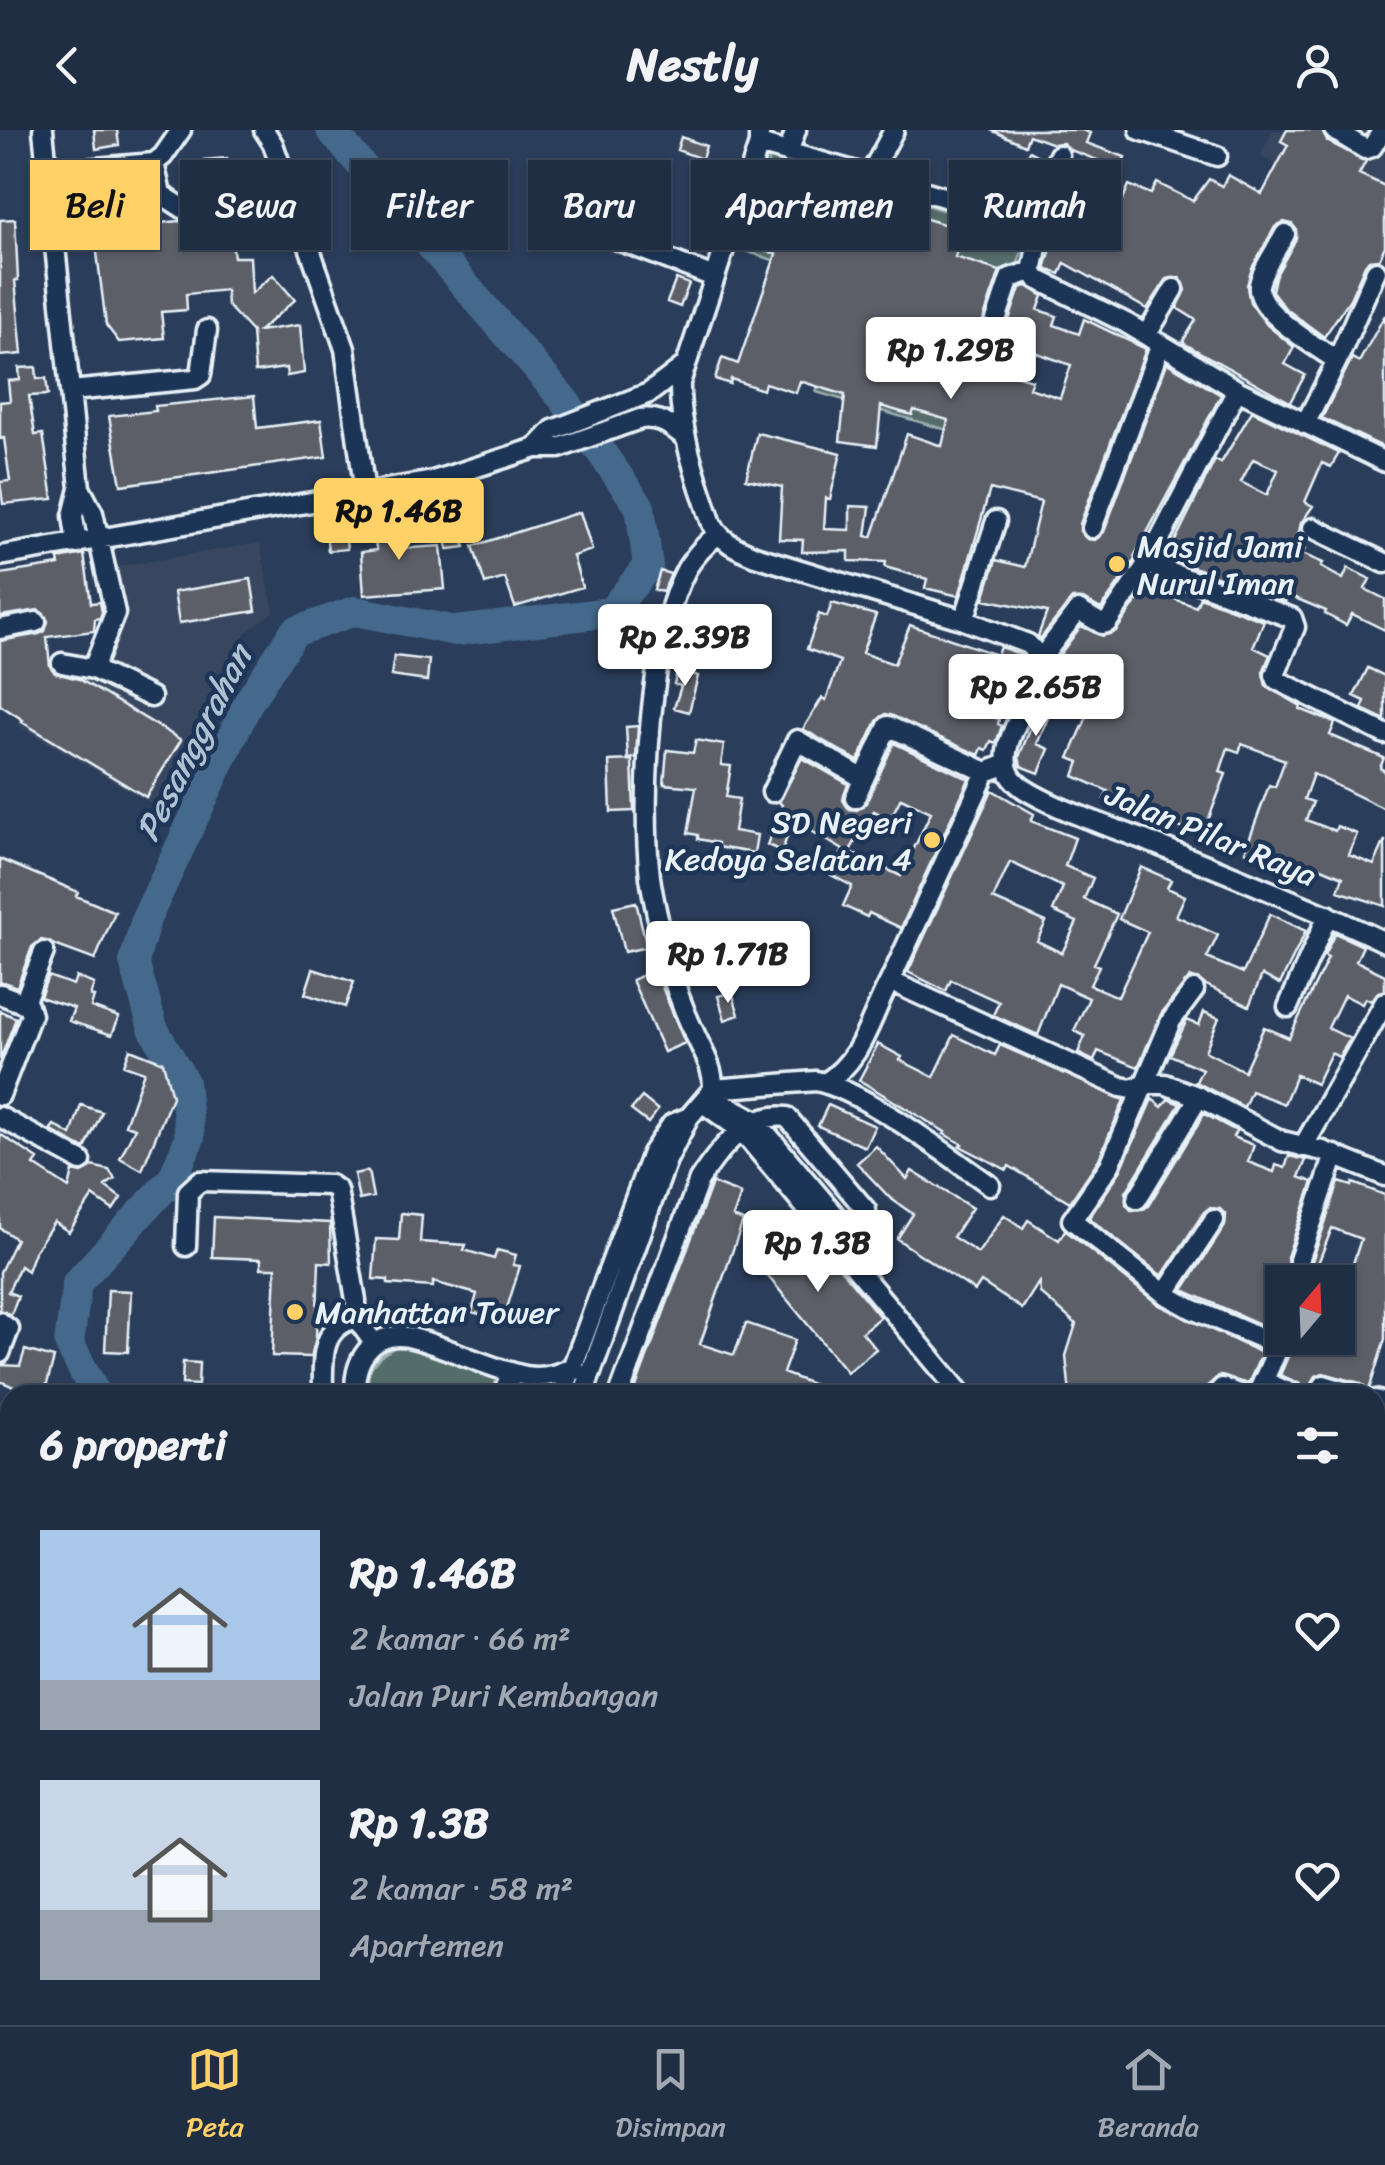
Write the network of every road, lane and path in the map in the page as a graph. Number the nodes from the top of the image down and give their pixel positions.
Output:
1 (42, 130) edge
2 (181, 130) edge
3 (264, 130) edge
4 (796, 130) edge
5 (894, 130) edge
6 (1140, 130) edge
7 (1334, 130) edge
8 (1383, 130) edge
9 (759, 137) edge
10 (788, 154) junction
11 (1059, 155) dead end
12 (1217, 156) dead end
13 (47, 160) edge
14 (157, 160) edge
15 (809, 160) edge
16 (877, 160) edge
17 (1057, 160) edge
18 (160, 189) edge
19 (180, 206) edge
20 (1285, 234) dead end
21 (57, 250) edge
22 (644, 250) edge
23 (1037, 250) edge
24 (1032, 271) junction
25 (1376, 271) dead end
26 (714, 277) junction
27 (1174, 289) dead end
28 (207, 330) dead end
29 (1154, 339) junction
30 (983, 359) dead end
31 (1338, 361) junction
32 (683, 366) junction
33 (1237, 390) junction
34 (71, 391) junction
35 (1305, 424) junction
36 (556, 439) junction
37 (686, 439) junction
38 (1385, 462) edge
39 (80, 488) junction
40 (365, 492) junction
41 (996, 521) dead end
42 (1092, 528) dead end
43 (1313, 528) dead end
44 (718, 534) junction
45 (99, 541) junction
46 (78, 544) junction
47 (0, 556) edge
48 (1385, 562) edge
49 (1147, 564) junction
50 (964, 620) junction
51 (36, 622) dead end
52 (0, 629) edge
53 (1039, 661) junction
54 (62, 663) dead end
55 (94, 669) junction
56 (151, 697) dead end
57 (1385, 734) edge
58 (1007, 764) junction
59 (986, 772) junction
60 (864, 780) junction
61 (772, 792) dead end
62 (855, 798) dead end
63 (1328, 915) junction
64 (1385, 942) edge
65 (44, 952) dead end
66 (886, 988) junction
67 (1194, 990) dead end
68 (0, 994) edge
69 (1385, 1002) edge
70 (24, 1003) junction
71 (1288, 1007) dead end
72 (825, 1083) junction
73 (1145, 1084) junction
74 (0, 1095) edge
75 (708, 1096) junction
76 (1199, 1097) junction
77 (689, 1117) junction
78 (0, 1118) edge
79 (748, 1126) junction
80 (1303, 1147) junction
81 (1335, 1156) junction
82 (81, 1161) dead end
83 (1385, 1176) edge
84 (990, 1185) dead end
85 (1137, 1199) dead end
86 (1214, 1220) dead end
87 (846, 1241) junction
88 (186, 1246) dead end
89 (1300, 1265) edge
90 (1165, 1294) junction
91 (356, 1318) junction
92 (0, 1322) edge
93 (1265, 1336) edge
94 (374, 1344) junction
95 (0, 1353) edge
96 (1276, 1355) edge
97 (571, 1368) junction
98 (511, 1372) junction
99 (590, 1375) junction
100 (322, 1385) edge
101 (354, 1385) edge
102 (506, 1385) edge
103 (565, 1385) edge
104 (586, 1385) edge
105 (624, 1385) edge
106 (954, 1385) edge
107 (1262, 1385) edge

1 - 13 street
2 - 14 street
3 - 40 street
4 - 10 street
5 - 16 street
6 - 12 street
7 - 8 street
9 - 10 street
9 - 26 street
10 - 15 street
11 - 17 street
18 - 19 street
20 - 31 street
21 - 34 street
22 - 26 street
23 - 24 street
24 - 29 street
24 - 30 street
25 - 31 street
26 - 32 street
27 - 29 street
28 - 34 street
29 - 33 street
29 - 42 street
31 - 35 street
32 - 36 street
32 - 37 street
33 - 35 street
33 - 49 street
34 - 39 street
35 - 38 street
36 - 37 street
36 - 40 street
37 - 44 street
39 - 45 street
39 - 46 street
40 - 45 street
41 - 50 street
43 - 48 street
44 - 50 street
44 - 75 street
45 - 46 street
45 - 55 street
46 - 47 street
49 - 53 street
49 - 57 street
50 - 53 street
51 - 52 street
53 - 58 street
54 - 55 street
55 - 56 street
58 - 59 street
58 - 63 street, Jalan Pilar Raya
59 - 60 street
59 - 66 street
60 - 61 street
60 - 62 street
63 - 64 street, Jalan Pilar Raya
63 - 71 street
65 - 70 street
66 - 72 street
66 - 73 street
67 - 73 street
68 - 70 street
69 - 80 street
70 - 74 street
72 - 75 street
72 - 84 street
73 - 76 street
73 - 90 street
75 - 77 street
75 - 79 street
76 - 80 street
76 - 85 street
77 - 97 street
77 - 99 street
78 - 82 street
79 - 87 street
79 - 87 street
79 - 105 street
80 - 81 street
81 - 83 street
81 - 89 street
86 - 90 street
87 - 106 street
88 - 91 street
90 - 93 street
91 - 94 street
91 - 100 street
92 - 95 street
94 - 98 street
94 - 101 street
96 - 107 street
97 - 98 street
97 - 99 street
97 - 103 street
98 - 102 street
99 - 104 street

